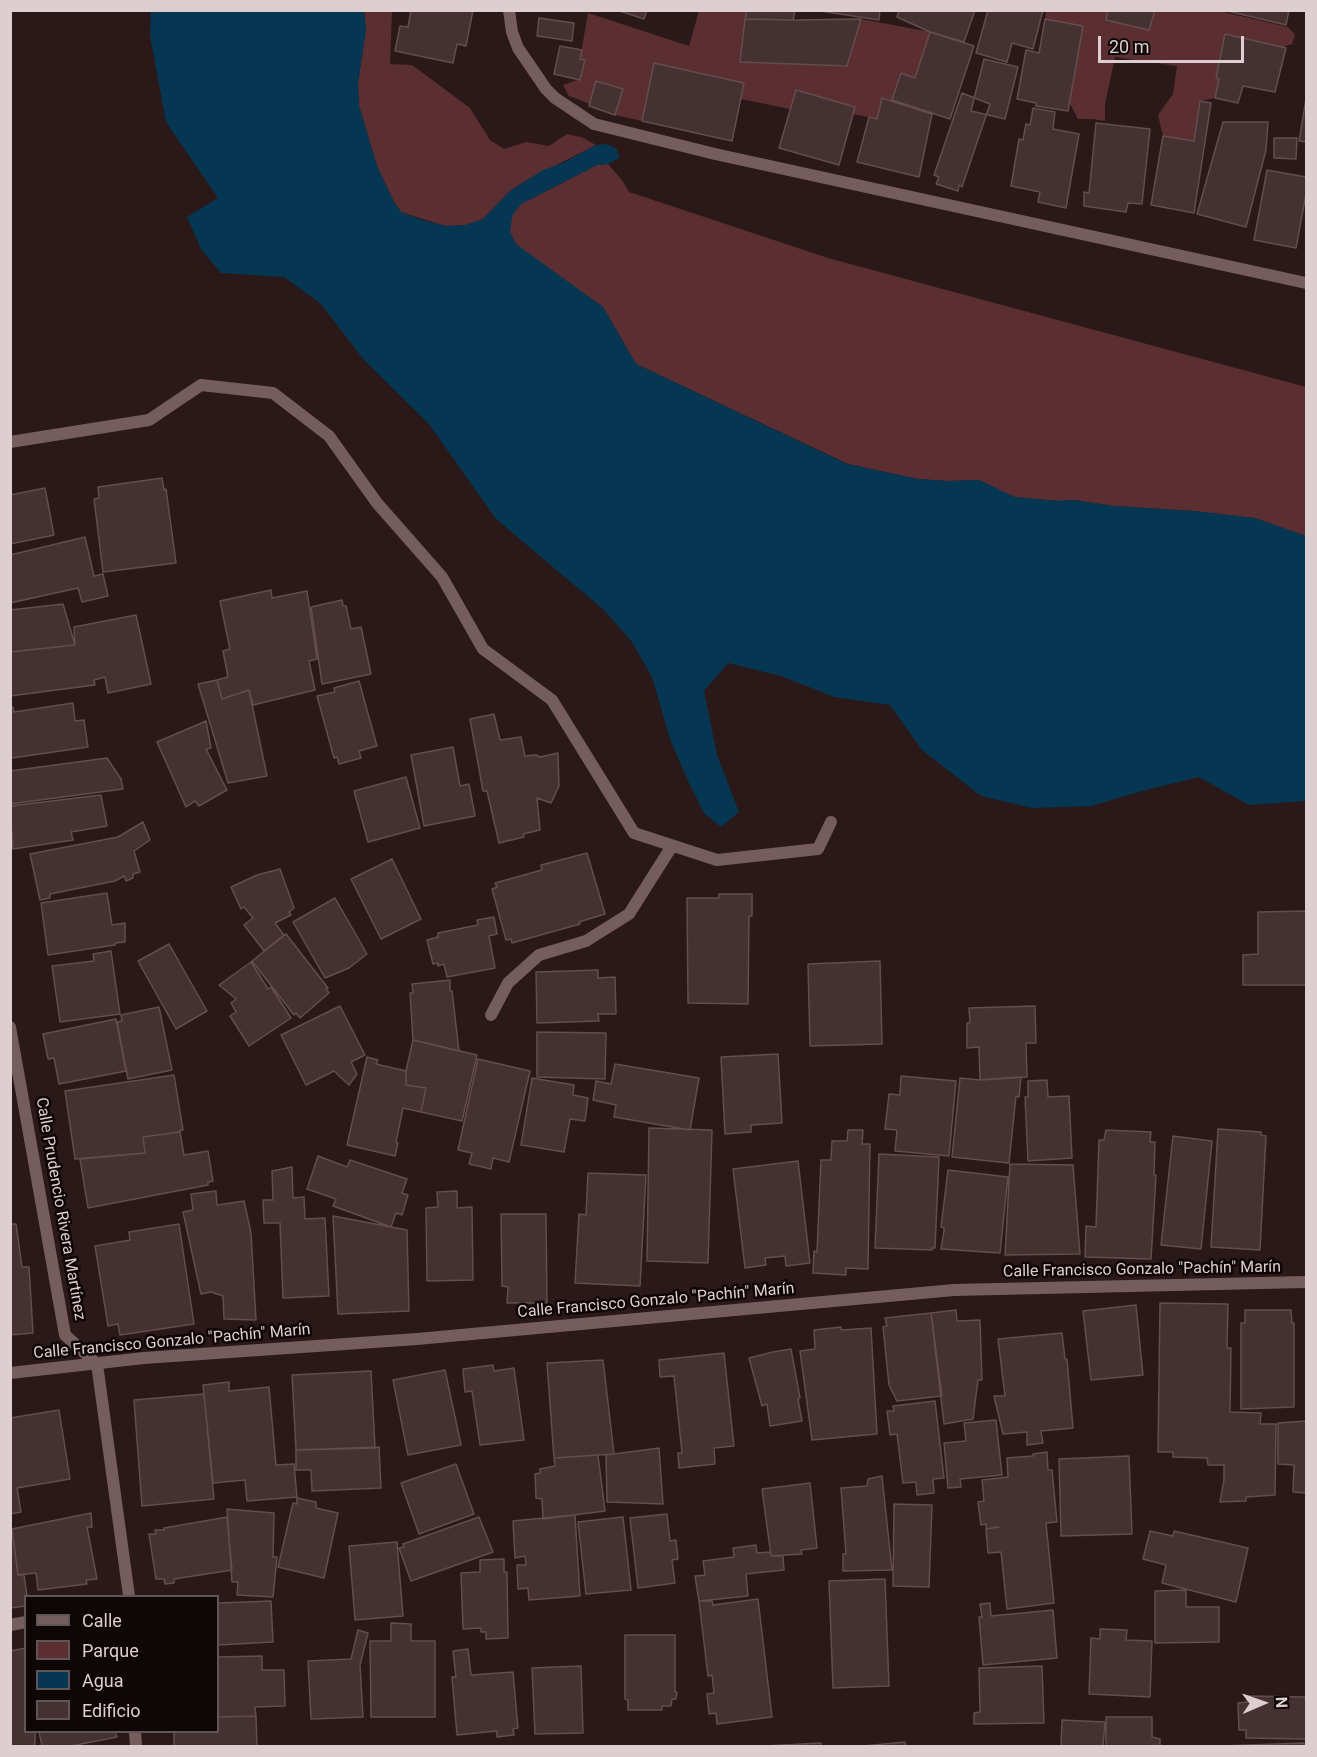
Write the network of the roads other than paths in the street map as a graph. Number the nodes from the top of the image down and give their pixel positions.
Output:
1 (509, 10) edge
2 (1306, 284) edge
3 (10, 442) edge
4 (831, 822) dead end
5 (672, 846) junction
6 (491, 1015) dead end
7 (10, 1027) edge
8 (1306, 1282) edge
9 (97, 1364) junction
10 (10, 1373) edge
11 (129, 1595) edge

1 - 2 street
3 - 5 street
4 - 5 street
5 - 6 street
7 - 9 street, Calle Prudencio Rivera Martínez
8 - 9 street, Calle Francisco Gonzalo "Pachín" Marín
9 - 10 street, Calle Francisco Gonzalo "Pachín" Marín
9 - 11 street

